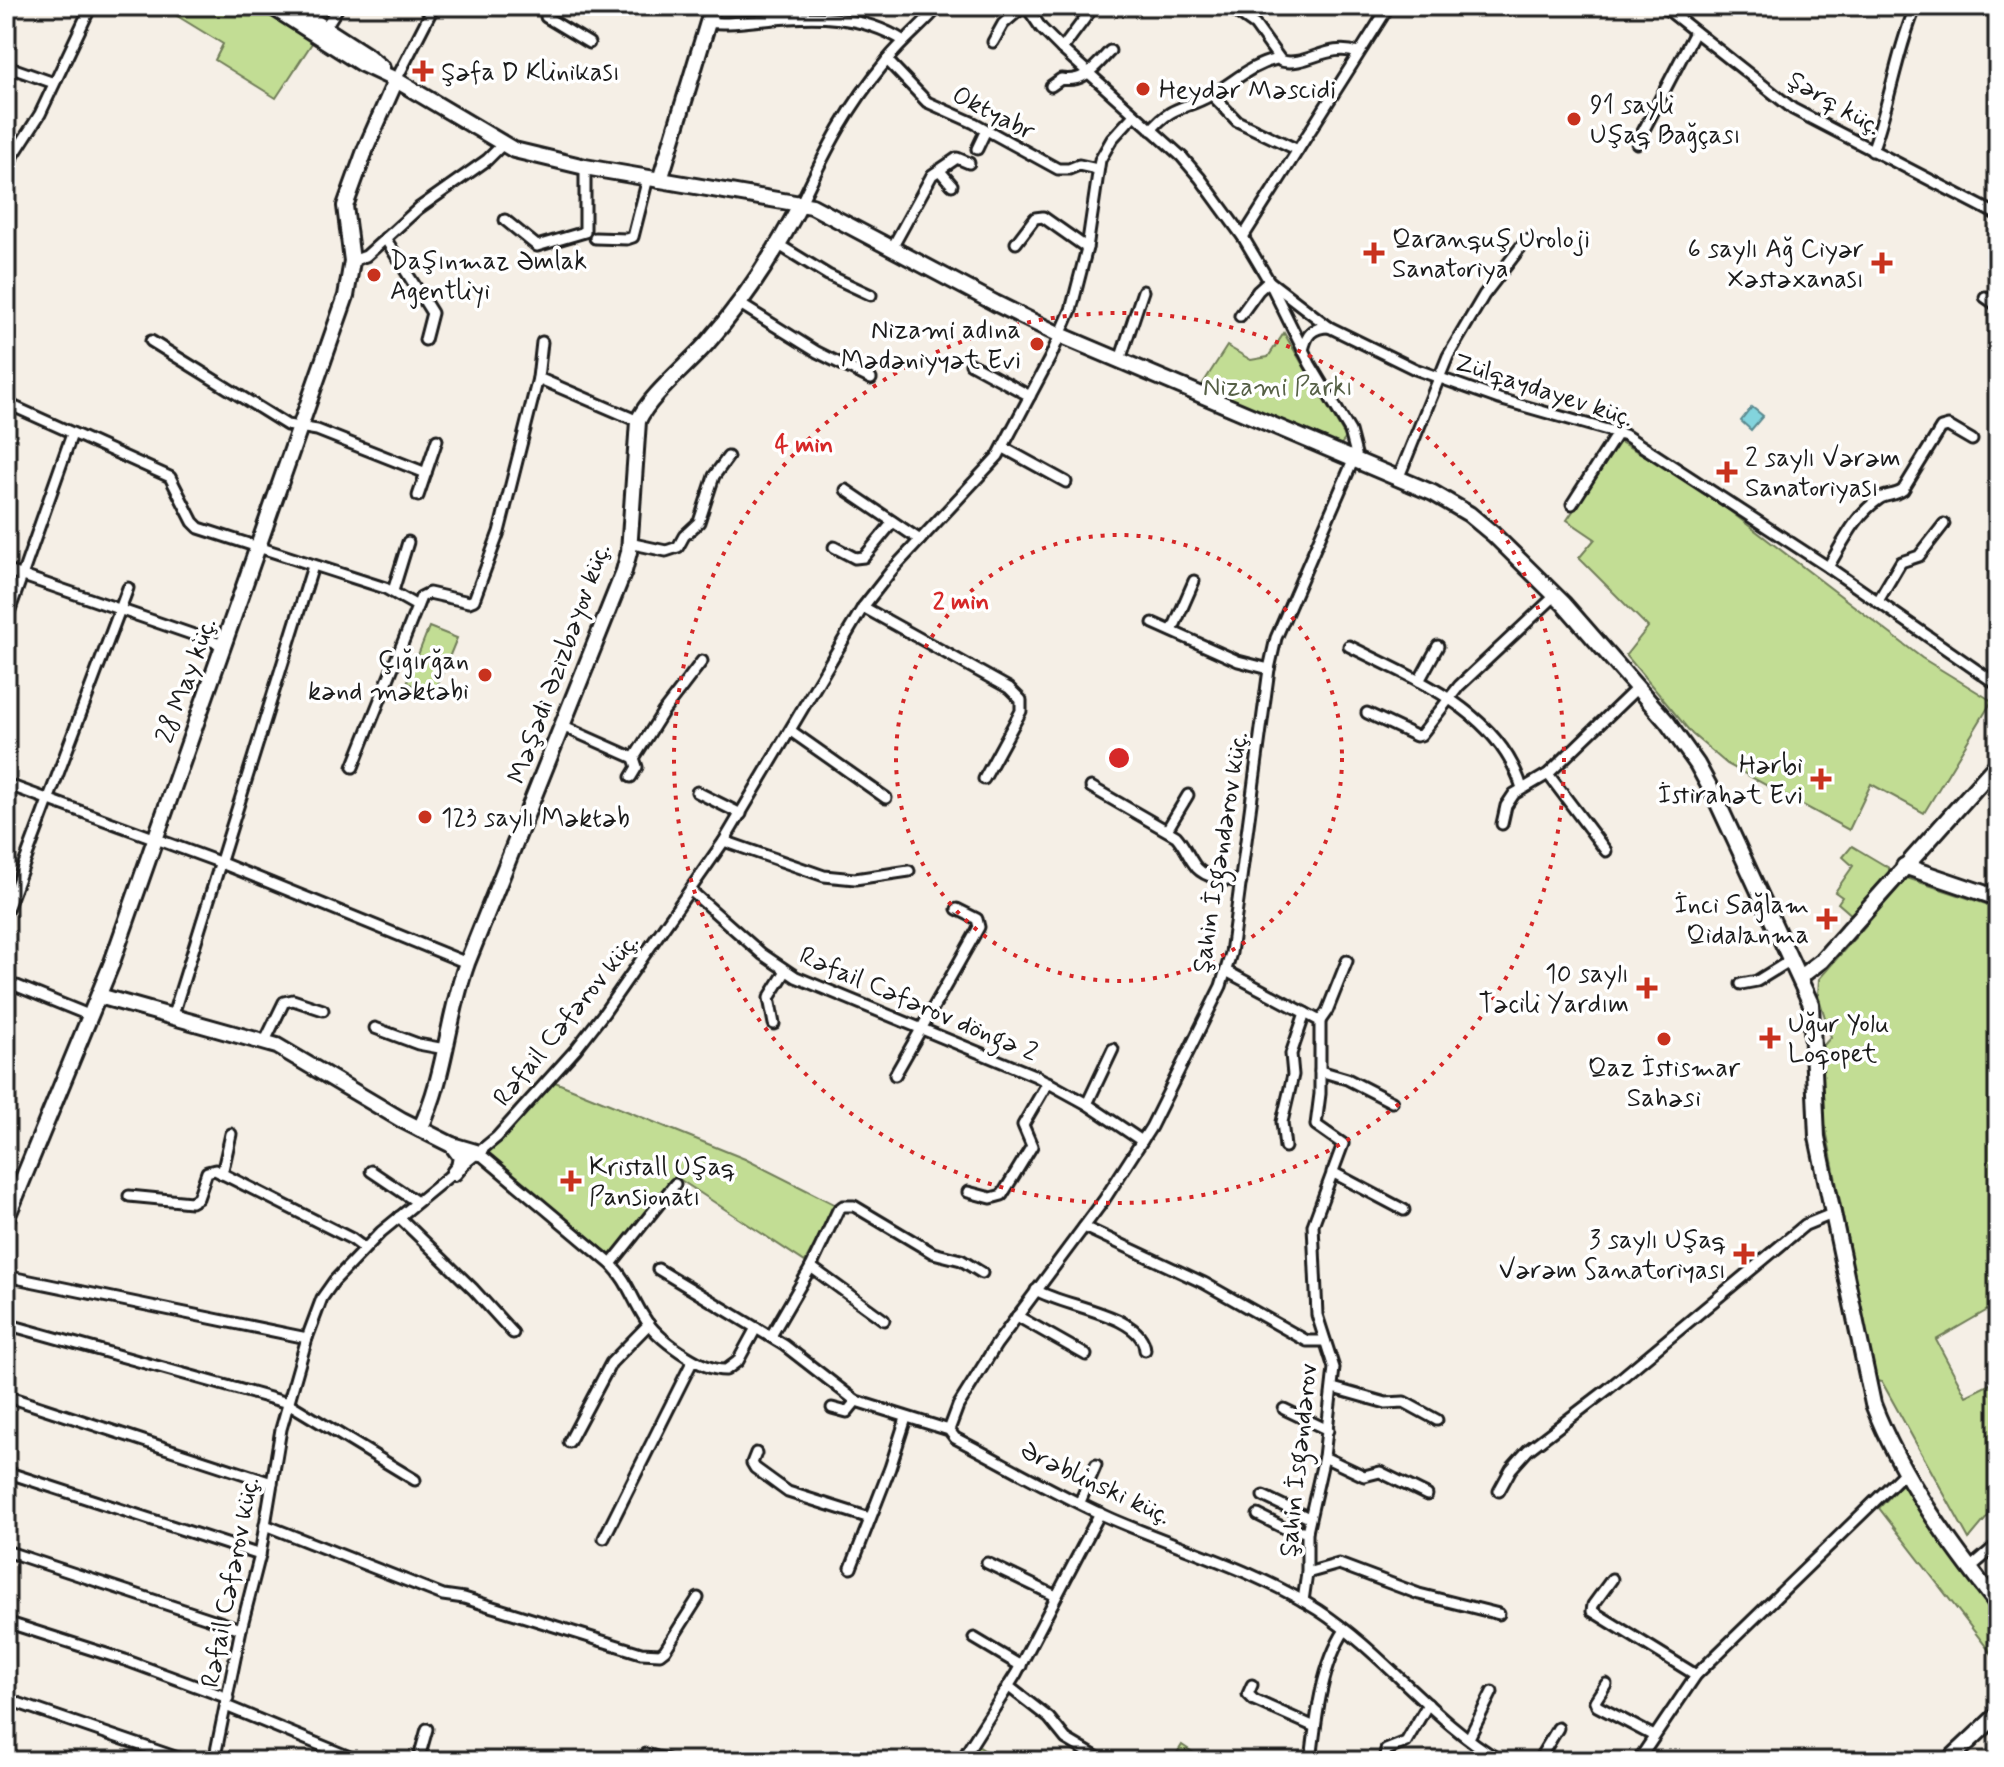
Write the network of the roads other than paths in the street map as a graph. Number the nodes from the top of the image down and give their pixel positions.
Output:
1 (91, 6) edge
2 (271, 6) edge
3 (290, 6) edge
4 (339, 6) edge
5 (434, 6) edge
6 (547, 6) edge
7 (691, 6) edge
8 (939, 6) edge
9 (1025, 6) edge
10 (1094, 6) edge
11 (1228, 6) edge
12 (1388, 6) edge
13 (1663, 6) edge
14 (1916, 6) edge
15 (851, 7) edge
16 (711, 13) edge
17 (846, 18) junction
18 (325, 28) junction
19 (1695, 32) junction
20 (904, 41) junction
21 (993, 42) dead end
22 (589, 43) dead end
23 (1062, 49) junction
24 (1110, 51) dead end
25 (1358, 53) junction
26 (1277, 59) junction
27 (887, 60) junction
28 (6, 66) edge
29 (1088, 74) junction
30 (396, 80) junction
31 (54, 83) junction
32 (1051, 86) dead end
33 (1212, 95) junction
34 (1134, 115) junction
35 (986, 130) junction
36 (1151, 130) junction
37 (1637, 143) dead end
38 (502, 145) junction
39 (977, 149) dead end
40 (1298, 150) junction
41 (1872, 151) junction
42 (969, 163) dead end
43 (6, 167) edge
44 (585, 167) junction
45 (1097, 169) junction
46 (940, 171) junction
47 (654, 179) junction
48 (952, 185) dead end
49 (801, 203) junction
50 (1998, 215) edge
51 (505, 220) dead end
52 (1243, 237) junction
53 (385, 238) junction
54 (595, 238) dead end
55 (1526, 240) dead end
56 (1016, 243) dead end
57 (779, 245) junction
58 (892, 248) junction
59 (1087, 248) junction
60 (352, 261) junction
61 (1269, 281) junction
62 (1143, 291) dead end
63 (871, 295) dead end
64 (1985, 297) dead end
65 (740, 304) junction
66 (1998, 306) edge
67 (1240, 316) dead end
68 (1329, 327) junction
69 (1060, 335) junction
70 (425, 340) dead end
71 (151, 341) dead end
72 (542, 342) dead end
73 (1303, 351) junction
74 (1120, 360) junction
75 (971, 364) dead end
76 (538, 378) junction
77 (1437, 378) junction
78 (871, 379) dead end
79 (1030, 396) junction
80 (6, 403) edge
81 (638, 421) junction
82 (301, 428) junction
83 (1618, 432) junction
84 (72, 434) junction
85 (437, 440) dead end
86 (1972, 440) dead end
87 (1004, 448) junction
88 (728, 457) dead end
89 (1355, 460) junction
90 (426, 473) junction
91 (1398, 479) junction
92 (1066, 482) dead end
93 (846, 490) dead end
94 (418, 496) dead end
95 (1572, 504) dead end
96 (893, 522) junction
97 (1944, 524) dead end
98 (920, 540) junction
99 (408, 542) dead end
100 (629, 543) junction
101 (834, 547) dead end
102 (258, 548) junction
103 (313, 566) junction
104 (1828, 567) junction
105 (6, 570) edge
106 (21, 576) junction
107 (1194, 581) dead end
108 (128, 588) dead end
109 (393, 591) junction
110 (1556, 595) junction
111 (1878, 601) junction
112 (417, 606) junction
113 (863, 607) junction
114 (121, 609) junction
115 (6, 621) edge
116 (1153, 623) dead end
117 (1172, 631) junction
118 (223, 645) junction
119 (1349, 646) dead end
120 (1438, 646) dead end
121 (702, 661) dead end
122 (1269, 669) junction
123 (1419, 681) junction
124 (1998, 685) edge
125 (1638, 687) junction
126 (1448, 699) junction
127 (1367, 713) dead end
128 (562, 726) junction
129 (791, 731) junction
130 (634, 758) junction
131 (1998, 763) edge
132 (353, 767) dead end
133 (1548, 774) junction
134 (631, 777) dead end
135 (984, 779) dead end
136 (6, 784) edge
137 (1091, 787) dead end
138 (1522, 788) junction
139 (697, 792) dead end
140 (1188, 795) dead end
141 (886, 798) dead end
142 (49, 799) junction
143 (741, 814) junction
144 (1502, 824) dead end
145 (1167, 830) junction
146 (155, 838) junction
147 (724, 841) junction
148 (1606, 851) dead end
149 (219, 862) junction
150 (1904, 866) junction
151 (909, 871) dead end
152 (1241, 882) junction
153 (691, 891) junction
154 (1998, 898) edge
155 (957, 909) dead end
156 (6, 912) edge
157 (1791, 960) junction
158 (1347, 961) dead end
159 (467, 963) junction
160 (786, 971) junction
161 (1226, 971) junction
162 (1800, 977) junction
163 (1741, 984) dead end
164 (17, 986) dead end
165 (99, 996) junction
166 (323, 1010) dead end
167 (1305, 1013) junction
168 (91, 1016) junction
169 (172, 1018) junction
170 (1320, 1021) junction
171 (774, 1024) dead end
172 (375, 1028) dead end
173 (921, 1029) junction
174 (265, 1041) junction
175 (445, 1049) junction
176 (1113, 1049) dead end
177 (1320, 1071) junction
178 (895, 1075) dead end
179 (1048, 1082) junction
180 (1392, 1102) dead end
181 (1087, 1104) junction
182 (420, 1129) junction
183 (231, 1134) dead end
184 (1142, 1141) junction
185 (452, 1145) junction
186 (1285, 1147) dead end
187 (479, 1153) junction
188 (371, 1171) dead end
189 (1332, 1172) junction
190 (454, 1173) junction
191 (222, 1174) junction
192 (675, 1184) dead end
193 (968, 1192) dead end
194 (129, 1196) dead end
195 (417, 1202) junction
196 (1404, 1210) dead end
197 (1832, 1214) junction
198 (399, 1217) junction
199 (6, 1220) edge
200 (1084, 1227) junction
201 (364, 1248) junction
202 (611, 1264) junction
203 (811, 1267) junction
204 (658, 1269) dead end
205 (982, 1273) dead end
206 (6, 1276) edge
207 (1036, 1290) junction
208 (1017, 1316) junction
209 (884, 1320) dead end
210 (6, 1324) edge
211 (649, 1324) junction
212 (756, 1328) junction
213 (513, 1333) dead end
214 (771, 1336) junction
215 (307, 1338) junction
216 (1325, 1341) junction
217 (1145, 1350) dead end
218 (1086, 1355) dead end
219 (693, 1360) junction
220 (1333, 1388) junction
221 (6, 1396) edge
222 (856, 1401) junction
223 (288, 1403) junction
224 (832, 1408) dead end
225 (1284, 1409) dead end
226 (906, 1418) junction
227 (1437, 1420) dead end
228 (949, 1430) junction
229 (1328, 1430) junction
230 (569, 1442) dead end
231 (756, 1453) dead end
232 (1324, 1457) junction
233 (1096, 1465) dead end
234 (1906, 1471) junction
235 (6, 1472) edge
236 (415, 1480) dead end
237 (272, 1483) junction
238 (1499, 1491) dead end
239 (1427, 1495) dead end
240 (1263, 1496) dead end
241 (1080, 1502) junction
242 (1100, 1513) junction
243 (1258, 1515) dead end
244 (870, 1518) junction
245 (1309, 1518) junction
246 (265, 1525) junction
247 (1307, 1532) junction
248 (604, 1538) dead end
249 (1998, 1544) edge
250 (6, 1551) edge
251 (260, 1555) junction
252 (987, 1563) dead end
253 (851, 1568) dead end
254 (1970, 1568) junction
255 (1307, 1573) junction
256 (1612, 1579) dead end
257 (1056, 1596) junction
258 (698, 1598) dead end
259 (1303, 1601) junction
260 (1998, 1605) edge
261 (1499, 1614) dead end
262 (6, 1622) edge
263 (241, 1629) junction
264 (1345, 1630) junction
265 (974, 1638) dead end
266 (1021, 1666) junction
267 (1696, 1675) junction
268 (1606, 1684) dead end
269 (1252, 1685) dead end
270 (1008, 1686) junction
271 (1492, 1692) dead end
272 (6, 1699) edge
273 (227, 1702) junction
274 (1428, 1704) junction
275 (1998, 1714) edge
276 (1315, 1727) junction
277 (1558, 1728) dead end
278 (427, 1729) dead end
279 (1654, 1736) junction
280 (1469, 1738) junction
281 (646, 1754) dead end
282 (1098, 1758) dead end
283 (187, 1761) edge
284 (214, 1761) edge
285 (359, 1761) edge
286 (418, 1761) edge
287 (672, 1761) edge
288 (961, 1761) edge
289 (1311, 1761) edge
290 (1384, 1761) edge
291 (1501, 1761) edge
292 (1538, 1761) edge
293 (1638, 1761) edge
294 (1948, 1761) edge

1 - 31 street
2 - 30 main road
3 - 18 main road
4 - 18 street
5 - 30 street
6 - 22 street
7 - 16 street
8 - 20 street
9 - 21 street
9 - 23 street
10 - 23 street
11 - 26 street
12 - 25 street
13 - 19 street, Şərq küç.
14 - 41 street
15 - 17 street
16 - 17 street
16 - 47 main road
17 - 20 street
18 - 30 main road
19 - 37 street
19 - 41 street, Şərq küç.
20 - 27 street
23 - 29 street
24 - 29 street
25 - 26 street
25 - 40 street
26 - 33 street
27 - 35 street, Oktyabr
27 - 49 street
28 - 31 street
29 - 32 street
29 - 34 street
30 - 38 main road
30 - 60 main road, 28 May küç.
31 - 43 street
33 - 36 street
33 - 40 street
34 - 36 street
34 - 45 street
35 - 39 street
35 - 45 street, Oktyabr
36 - 52 street
38 - 44 main road
38 - 53 street
40 - 52 street
41 - 50 street, Şərq küç.
42 - 46 street
44 - 47 main road
44 - 51 street
45 - 59 street, Rəfail Cəfərov küç.
46 - 48 street
46 - 58 street
47 - 49 main road
47 - 54 street
49 - 57 main road
49 - 58 main road
52 - 61 street
53 - 60 street
53 - 70 street
55 - 77 street
56 - 59 street
57 - 63 street
57 - 65 main road
58 - 69 main road
59 - 69 street, Rəfail Cəfərov küç.
60 - 82 main road, 28 May küç.
61 - 67 street
61 - 68 street, Zülqaydayev küç.
61 - 73 street
62 - 74 street
64 - 66 street
65 - 78 street
65 - 81 main road
68 - 73 street
68 - 77 street, Zülqaydayev küç.
69 - 74 main road
69 - 79 street, Rəfail Cəfərov küç.
71 - 82 street
72 - 76 street
73 - 89 street
74 - 89 main road
75 - 79 street
76 - 81 street
76 - 112 street
77 - 83 street, Zülqaydayev küç.
77 - 91 street
79 - 87 street, Rəfail Cəfərov küç.
80 - 84 street
81 - 100 main road, Məşədi Əzizbəyov küç.
82 - 90 street
82 - 102 main road, 28 May küç.
83 - 95 street
83 - 104 street, Zülqaydayev küç.
84 - 102 street
84 - 106 street
85 - 90 street
86 - 104 street
87 - 92 street
87 - 98 street, Rəfail Cəfərov küç.
88 - 100 street
89 - 91 main road
89 - 122 street, Şahin İsgəndərov küç.
90 - 94 street
91 - 110 main road
93 - 96 street
96 - 98 street
96 - 101 street
97 - 111 street
98 - 113 street, Rəfail Cəfərov küç.
99 - 109 street
100 - 128 main road, Məşədi Əzizbəyov küç.
102 - 103 street
102 - 118 main road, 28 May küç.
103 - 109 street
103 - 149 street
104 - 111 street, Zülqaydayev küç.
105 - 106 street
106 - 114 street
106 - 115 street
107 - 117 street
108 - 114 street
109 - 112 street
110 - 125 main road
110 - 126 street
111 - 124 street, Zülqaydayev küç.
112 - 132 street
113 - 129 street, Rəfail Cəfərov küç.
113 - 135 street
114 - 118 street
114 - 142 street
116 - 117 street
117 - 122 street
118 - 146 main road, 28 May küç.
119 - 123 street
120 - 123 street
121 - 130 street
122 - 152 street, Şahin İsgəndərov küç.
123 - 126 street
125 - 133 street
125 - 157 main road
126 - 127 street
126 - 138 street
128 - 130 street
128 - 159 main road, Məşədi Əzizbəyov küç.
129 - 141 street
129 - 143 street, Rəfail Cəfərov küç.
130 - 134 street
131 - 150 main road
133 - 138 street
133 - 148 street
136 - 142 street
137 - 145 street
138 - 144 street
139 - 143 street
140 - 145 street
142 - 146 street
142 - 156 street
143 - 147 street, Rəfail Cəfərov küç.
145 - 152 street
146 - 149 street
146 - 165 main road, 28 May küç.
147 - 151 street
147 - 153 street, Rəfail Cəfərov küç.
149 - 159 street
149 - 169 street
150 - 154 main road
150 - 162 main road
152 - 161 street, Şahin İsgəndərov küç.
153 - 160 street, Rəfail Cəfərov döngə 2
153 - 187 street, Rəfail Cəfərov küç.
155 - 173 street
157 - 162 main road
157 - 163 street
158 - 170 street
159 - 175 main road, Məşədi Əzizbəyov küç.
160 - 171 street
160 - 173 street, Rəfail Cəfərov döngə 2
161 - 167 street
161 - 184 street, Şahin İsgəndərov küç.
162 - 197 main road
164 - 168 street
165 - 168 main road, 28 May küç.
165 - 169 main road
166 - 174 street
167 - 170 street
167 - 186 street
168 - 199 main road, 28 May küç.
169 - 174 main road
170 - 177 street, Şahin İsgəndərov
172 - 175 street
173 - 178 street
173 - 179 street, Rəfail Cəfərov döngə 2
174 - 182 main road
175 - 182 main road, Məşədi Əzizbəyov küç.
176 - 181 street
177 - 180 street
177 - 189 street, Şahin İsgəndərov
179 - 181 street, Rəfail Cəfərov döngə 2
179 - 193 street
181 - 184 street, Rəfail Cəfərov döngə 2
182 - 185 main road
183 - 191 street
184 - 200 street, Şahin İsgəndərov küç.
185 - 187 main road
185 - 190 main road
187 - 190 street, Rəfail Cəfərov küç.
187 - 202 street
188 - 195 street
189 - 196 street
189 - 216 street, Şahin İsgəndərov
190 - 195 street, Rəfail Cəfərov küç.
191 - 194 street
191 - 201 street
192 - 202 street
195 - 198 street, Rəfail Cəfərov küç.
197 - 234 main road
197 - 238 street
198 - 201 street, Rəfail Cəfərov küç.
198 - 213 street
200 - 207 street, Şahin İsgəndərov küç.
200 - 216 street
201 - 215 street, Rəfail Cəfərov küç.
202 - 211 street
203 - 205 street
203 - 209 street
203 - 214 street
204 - 212 street, Ərəblinski küç.
206 - 215 street
207 - 208 street, Şahin İsgəndərov küç.
207 - 217 street
208 - 218 street
208 - 228 street, Şahin İsgəndərov küç.
210 - 223 street
211 - 219 street
211 - 230 street
212 - 214 street, Ərəblinski küç.
212 - 219 street
214 - 222 street, Ərəblinski küç.
215 - 223 street, Rəfail Cəfərov küç.
216 - 220 street, Şahin İsgəndərov
219 - 248 street
220 - 227 street
220 - 229 street, Şahin İsgəndərov
221 - 237 street
222 - 224 street
222 - 226 street, Ərəblinski küç.
223 - 236 street
223 - 237 street, Rəfail Cəfərov küç.
225 - 229 street
226 - 228 street, Ərəblinski küç.
226 - 244 street
228 - 241 street, Ərəblinski küç.
229 - 232 street, Şahin İsgəndərov
231 - 244 street
232 - 239 street
232 - 245 street, Şahin İsgəndərov
233 - 241 street
234 - 254 main road
234 - 267 street
235 - 251 street
237 - 246 street, Rəfail Cəfərov küç.
240 - 245 street
241 - 242 street, Ərəblinski küç.
242 - 257 street
242 - 259 street, Ərəblinski küç.
243 - 247 street
244 - 253 street
245 - 247 street, Şahin İsgəndərov
246 - 251 street, Rəfail Cəfərov küç.
246 - 258 street
247 - 255 street, Şahin İsgəndərov
249 - 254 street
250 - 263 street
251 - 263 street, Rəfail Cəfərov küç.
252 - 257 street
254 - 260 main road
255 - 259 street, Şahin İsgəndərov
255 - 261 street
256 - 267 street
257 - 266 street
259 - 264 street, Ərəblinski küç.
262 - 273 street
263 - 273 street, Rəfail Cəfərov küç.
264 - 274 street, Ərəblinski küç.
264 - 276 street
265 - 266 street
266 - 270 street
267 - 279 street
268 - 279 street
269 - 276 street
270 - 282 street
270 - 288 street
271 - 280 street
272 - 283 street
273 - 284 street, Rəfail Cəfərov küç.
273 - 285 street
274 - 280 street, Ərəblinski küç.
274 - 290 street
275 - 294 main road
276 - 289 street
277 - 292 street
278 - 286 street
279 - 293 street
280 - 291 street, Ərəblinski küç.
281 - 287 street

